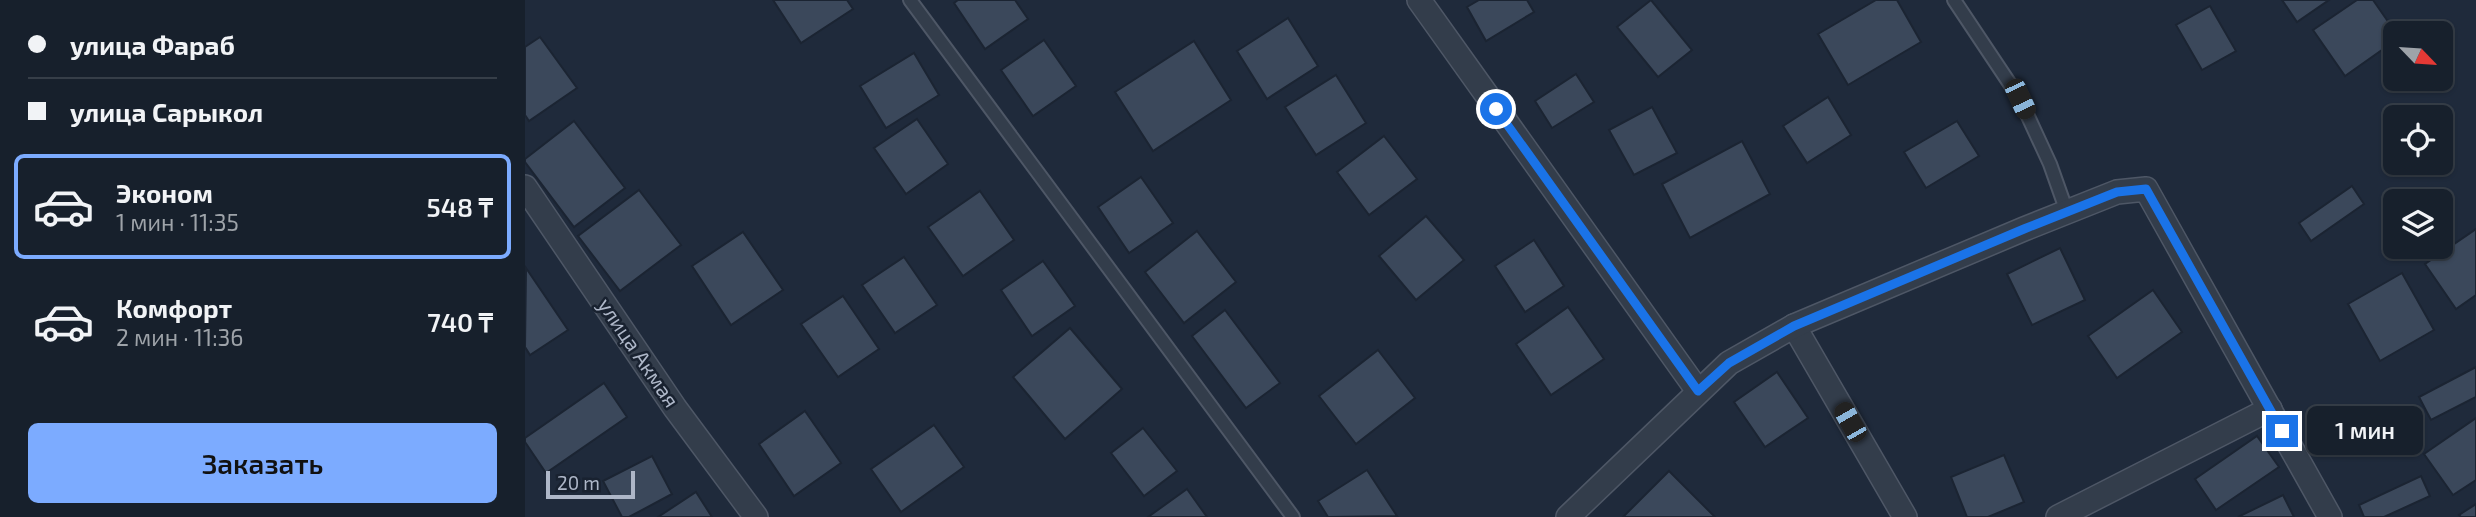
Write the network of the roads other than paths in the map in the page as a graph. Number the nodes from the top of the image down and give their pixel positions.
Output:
1 (911, 0) edge
2 (1419, 0) edge
3 (1954, 0) edge
4 (525, 187) edge
5 (2067, 212) junction
6 (1794, 326) junction
7 (1698, 391) junction
8 (2270, 409) junction
9 (756, 517) edge
10 (1293, 517) edge
11 (1568, 517) edge
12 (1905, 517) edge
13 (2058, 517) edge
14 (2330, 517) edge

1 - 10 lane
2 - 7 street
3 - 5 lane
4 - 9 street, улица Акмая
5 - 6 street
5 - 8 street
6 - 7 street
6 - 12 street
7 - 11 street
8 - 13 street
8 - 14 street

